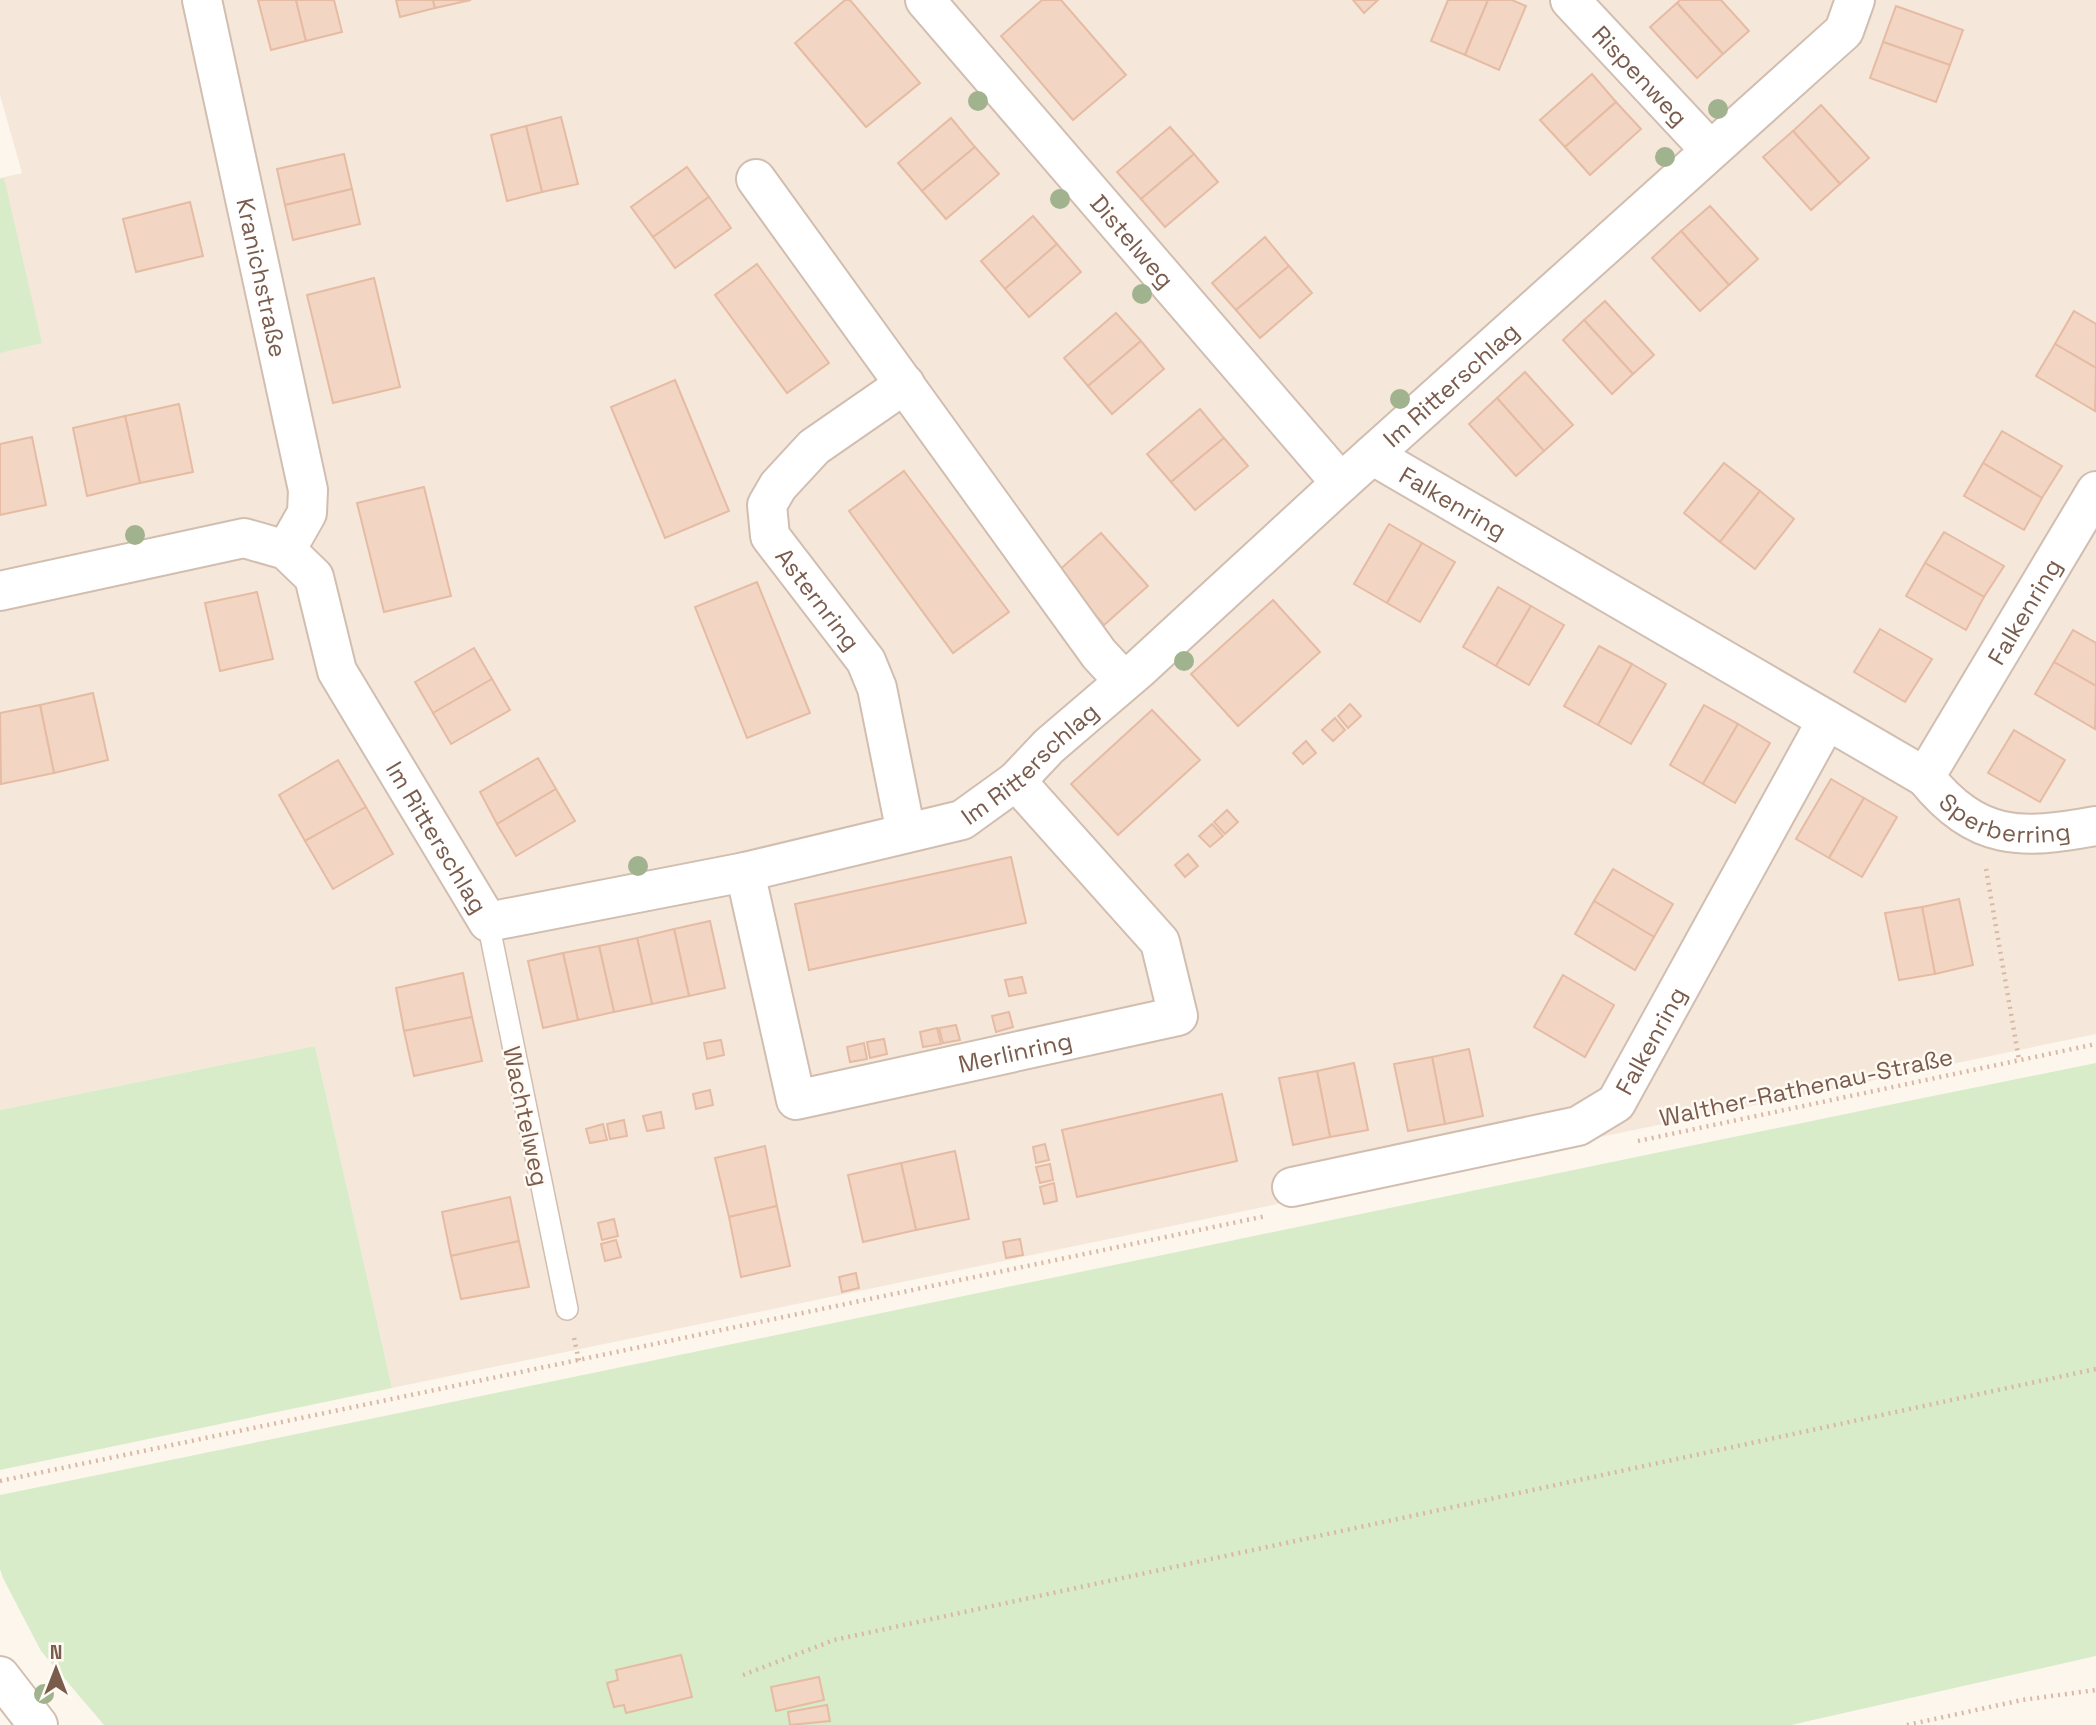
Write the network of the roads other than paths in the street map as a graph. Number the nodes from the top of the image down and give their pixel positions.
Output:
1 (202, 0) edge
2 (925, 0) edge
3 (1570, 0) edge
4 (1855, 0) edge
5 (1710, 150) junction
6 (756, 179) dead end
7 (905, 384) junction
8 (1372, 455) junction
9 (1341, 483) junction
10 (2096, 491) edge
11 (286, 550) junction
12 (0, 591) edge
13 (1124, 681) junction
14 (1826, 720) junction
15 (1925, 777) junction
16 (1016, 781) junction
17 (2096, 826) edge
18 (906, 833) junction
19 (745, 872) junction
20 (488, 922) junction
21 (1284, 1200) road end
22 (567, 1309) dead end
23 (0, 1676) edge
24 (38, 1725) edge

1 - 11 street, Kranichstraße
2 - 9 street, Distelweg
3 - 5 street, Rispenweg
4 - 5 street, Im Ritterschlag
5 - 8 street, Im Ritterschlag
6 - 7 street
7 - 13 street
7 - 18 street, Asternring
8 - 9 street, Im Ritterschlag
8 - 14 street, Falkenring
9 - 13 street, Im Ritterschlag
10 - 15 street, Falkenring
11 - 12 street, Im Ritterschlag
11 - 20 street, Im Ritterschlag
13 - 16 street, Im Ritterschlag
14 - 15 street, Falkenring
14 - 21 street, Falkenring
15 - 17 street, Sperberring
16 - 18 street, Im Ritterschlag
16 - 19 street, Merlinring
18 - 19 street, Im Ritterschlag
19 - 20 street, Im Ritterschlag
20 - 22 lane, Wachtelweg
23 - 24 street

